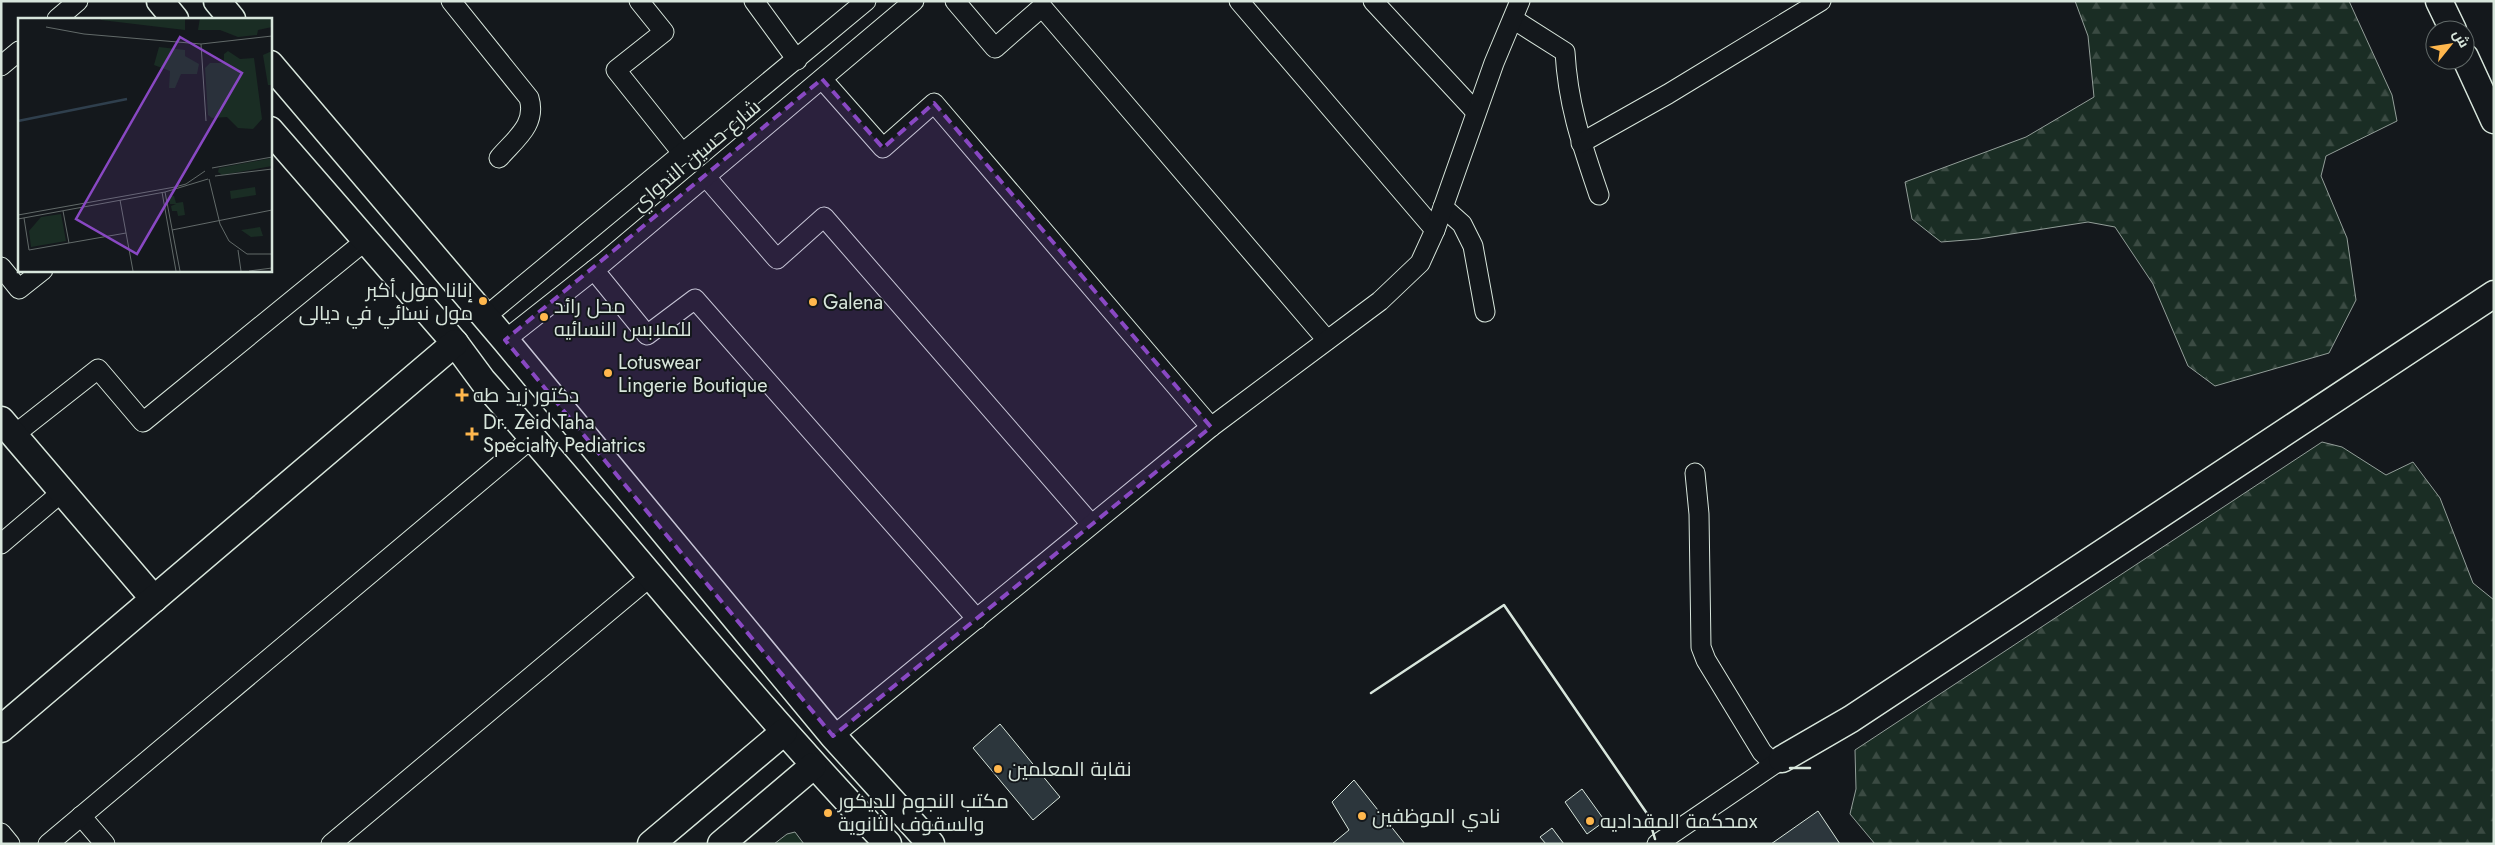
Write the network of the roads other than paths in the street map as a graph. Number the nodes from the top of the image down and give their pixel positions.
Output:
1 (78, 1) edge
2 (160, 1) edge
3 (217, 1) edge
4 (451, 1) edge
5 (639, 1) edge
6 (754, 1) edge
7 (866, 1) edge
8 (914, 1) edge
9 (955, 1) edge
10 (1239, 1) edge
11 (1373, 1) edge
12 (1520, 1) edge
13 (1821, 1) edge
14 (2439, 1) edge
15 (58, 18) edge
16 (174, 18) edge
17 (231, 18) edge
18 (1513, 19) junction
19 (2448, 20) edge
20 (18, 52) edge
21 (797, 60) junction
22 (271, 65) edge
23 (1, 66) edge
24 (2471, 70) edge
25 (822, 79) junction
26 (1476, 112) junction
27 (2494, 120) edge
28 (271, 131) edge
29 (1581, 143) junction
30 (683, 154) junction
31 (499, 158) dead end
32 (706, 177) junction
33 (1599, 195) dead end
34 (1443, 207) junction
35 (1435, 230) junction
36 (365, 241) junction
37 (1, 267) edge
38 (594, 270) junction
39 (42, 271) edge
40 (2494, 294) edge
41 (1485, 312) dead end
42 (485, 317) junction
43 (505, 340) junction
44 (1327, 340) junction
45 (455, 343) junction
46 (8, 427) edge
47 (1211, 427) junction
48 (534, 437) junction
49 (1695, 473) dead end
50 (62, 492) junction
51 (1091, 524) junction
52 (1, 544) edge
53 (650, 577) junction
54 (154, 599) junction
55 (977, 619) junction
56 (1, 730) edge
57 (784, 732) junction
58 (833, 736) junction
59 (1778, 762) junction
60 (814, 766) junction
61 (81, 816) junction
62 (1, 833) edge
63 (10, 844) edge
64 (48, 844) edge
65 (105, 844) edge
66 (331, 844) edge
67 (651, 844) edge
68 (721, 844) edge
69 (888, 844) edge
70 (931, 844) edge
71 (1657, 844) edge

1 - 15 street
2 - 16 street
3 - 17 street
4 - 31 street
5 - 30 street
6 - 21 street
7 - 21 street, شارع حسين الندواي
8 - 25 street, شارع حسين الندواي
9 - 44 street
10 - 35 street
11 - 26 street
12 - 18 street
13 - 29 street
14 - 19 street
18 - 26 street
18 - 29 street
20 - 23 street
21 - 30 street, شارع حسين الندواي
22 - 42 street
24 - 27 street
25 - 32 street, شارع حسين الندواي
25 - 47 street
26 - 34 street
28 - 36 street
29 - 33 street
30 - 42 street, شارع حسين الندواي
32 - 38 street, شارع حسين الندواي
32 - 51 street
34 - 35 street
34 - 41 street
35 - 44 street
36 - 45 street
36 - 46 street
37 - 39 street
38 - 43 street, شارع حسين الندواي
38 - 55 street
40 - 59 street
42 - 43 street
43 - 58 street
44 - 47 street
45 - 48 street
45 - 54 street
46 - 50 street
47 - 51 street
48 - 53 street
48 - 61 street
49 - 59 street
50 - 52 street
50 - 54 street
51 - 55 street
53 - 57 street
53 - 66 street
54 - 56 street
55 - 58 street
57 - 60 street
57 - 67 street
58 - 70 street
59 - 71 street
60 - 68 street
60 - 69 street
61 - 64 street
61 - 65 street
62 - 63 street

